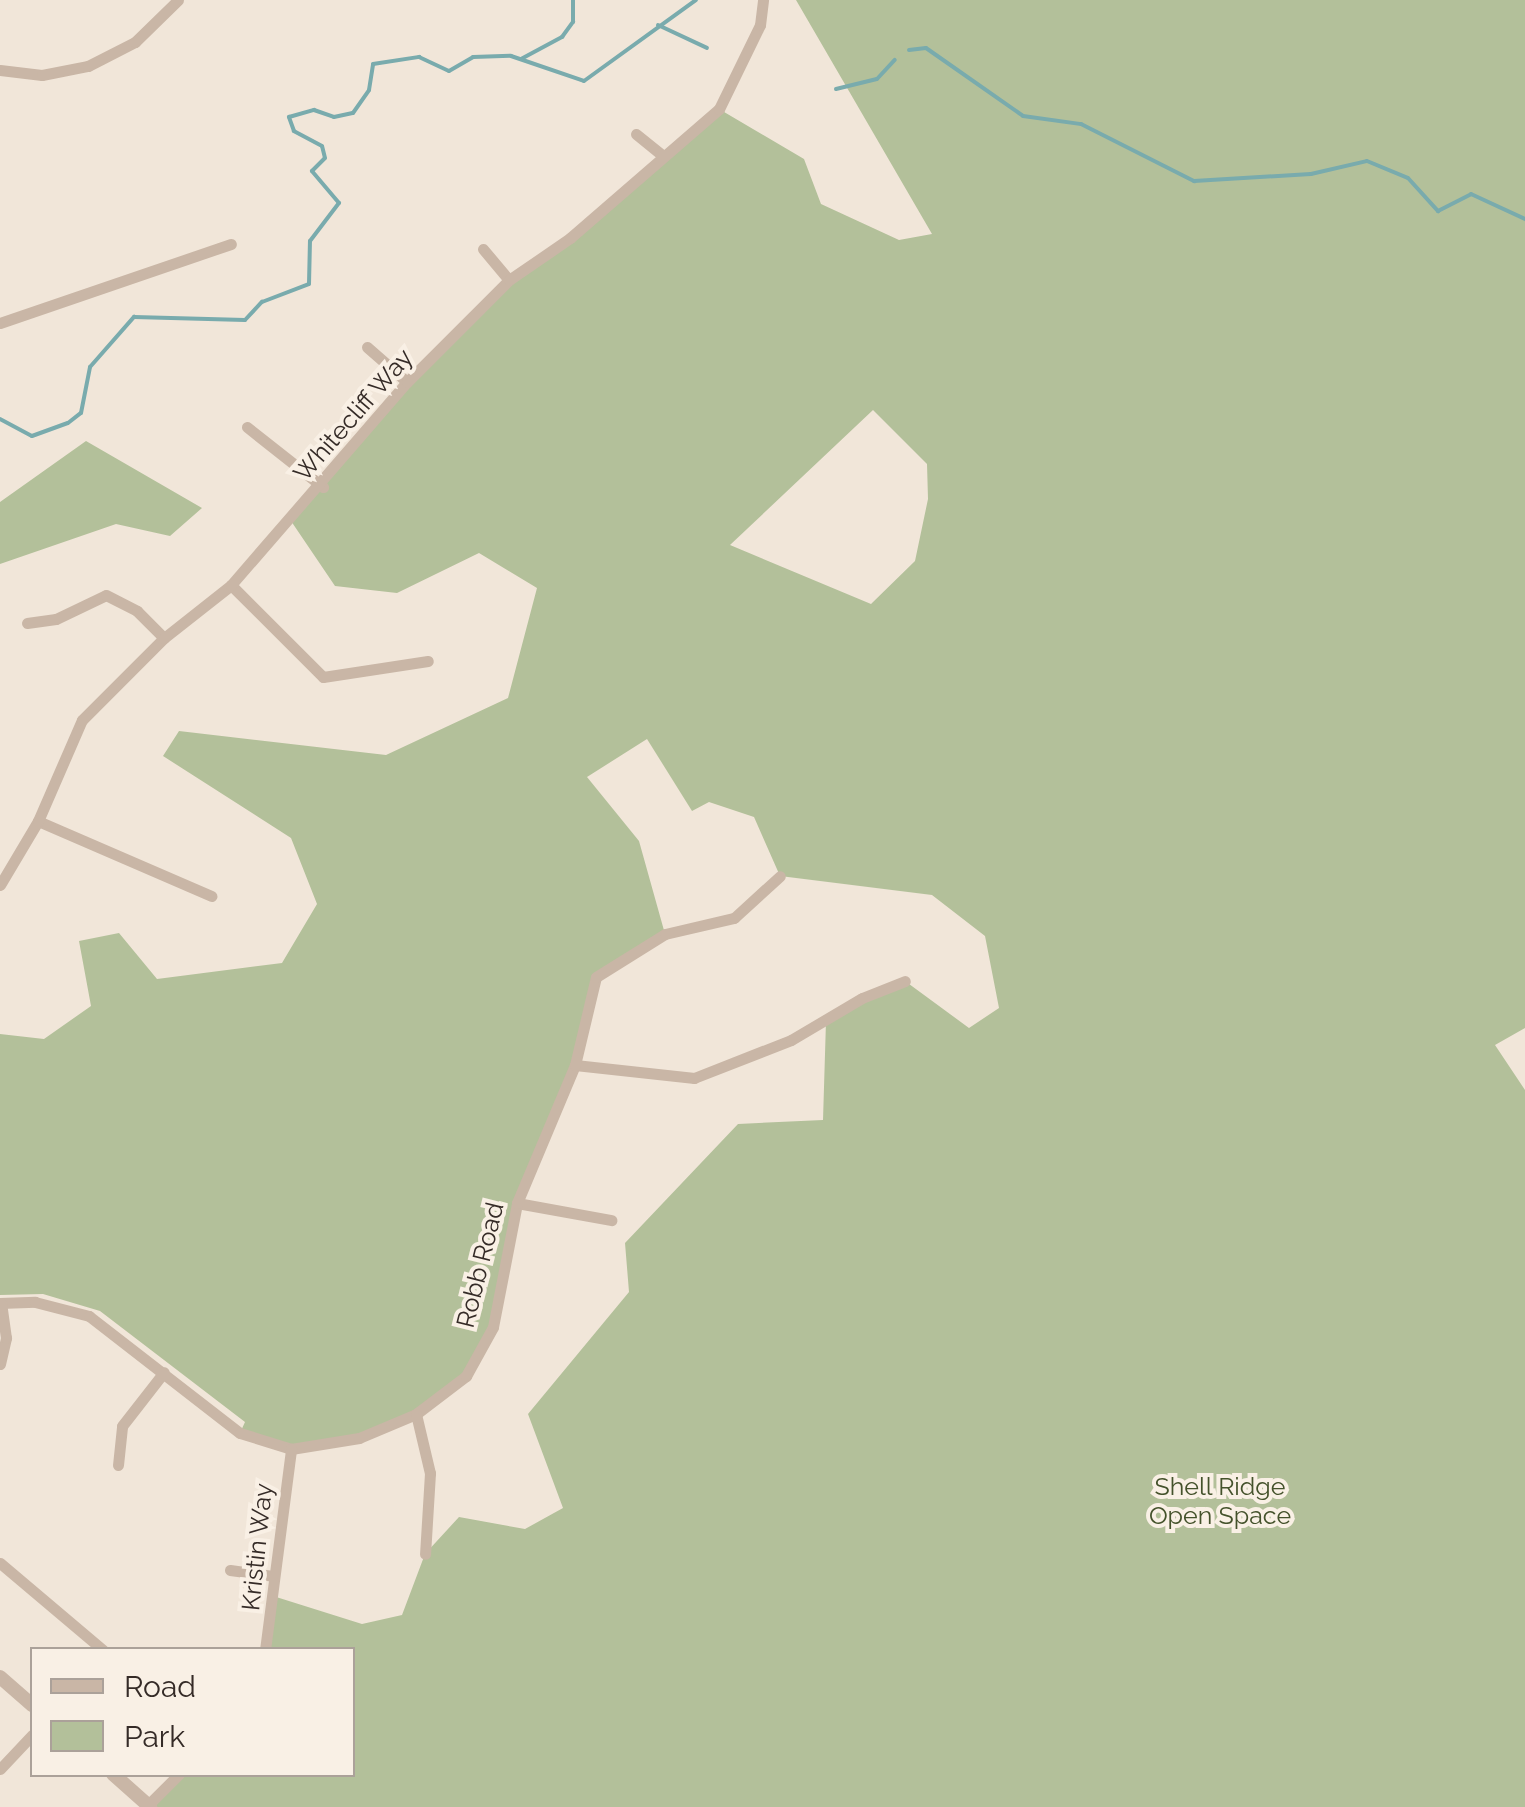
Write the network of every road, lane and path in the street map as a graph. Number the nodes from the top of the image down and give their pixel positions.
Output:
1 (178, 0) edge
2 (763, 0) edge
3 (0, 70) edge
4 (636, 134) dead end
5 (661, 154) junction
6 (232, 244) dead end
7 (483, 249) dead end
8 (509, 280) junction
9 (0, 323) edge
10 (367, 347) dead end
11 (407, 382) junction
12 (248, 427) dead end
13 (322, 487) junction
14 (231, 585) junction
15 (27, 623) dead end
16 (164, 638) junction
17 (428, 661) dead end
18 (38, 822) junction
19 (780, 876) dead end
20 (0, 885) edge
21 (211, 896) dead end
22 (906, 982) dead end
23 (575, 1064) junction
24 (518, 1203) junction
25 (611, 1220) dead end
26 (0, 1303) edge
27 (0, 1364) edge
28 (164, 1372) junction
29 (416, 1414) junction
30 (290, 1449) junction
31 (118, 1465) dead end
32 (425, 1554) dead end
33 (0, 1563) edge
34 (230, 1570) dead end
35 (273, 1576) junction
36 (99, 1647) edge
37 (265, 1647) edge
38 (0, 1677) edge
39 (30, 1703) edge
40 (30, 1737) edge
41 (0, 1769) edge
42 (116, 1777) edge
43 (176, 1777) edge
44 (149, 1806) edge

1 - 3 street
2 - 5 street, Whitecliff Way
4 - 5 street
5 - 8 street, Whitecliff Way
6 - 9 street
7 - 8 street
8 - 11 street, Whitecliff Way
10 - 11 street
11 - 13 street, Whitecliff Way
12 - 13 street
13 - 14 street, Whitecliff Way
14 - 16 street, Whitecliff Way
14 - 17 street
15 - 16 street
16 - 18 street, Whitecliff Way
18 - 20 street, Whitecliff Way
18 - 21 street
19 - 23 street, Robb Road
22 - 23 street
23 - 24 street, Robb Road
24 - 25 street
24 - 29 street, Robb Road
26 - 27 street
26 - 28 street, Robb Road
28 - 30 street, Robb Road
28 - 31 street
29 - 30 street, Robb Road
29 - 32 street
30 - 35 street, Kristin Way
33 - 36 street
34 - 35 street
35 - 37 street, Kristin Way
38 - 39 street
40 - 41 street
42 - 44 street
43 - 44 street

